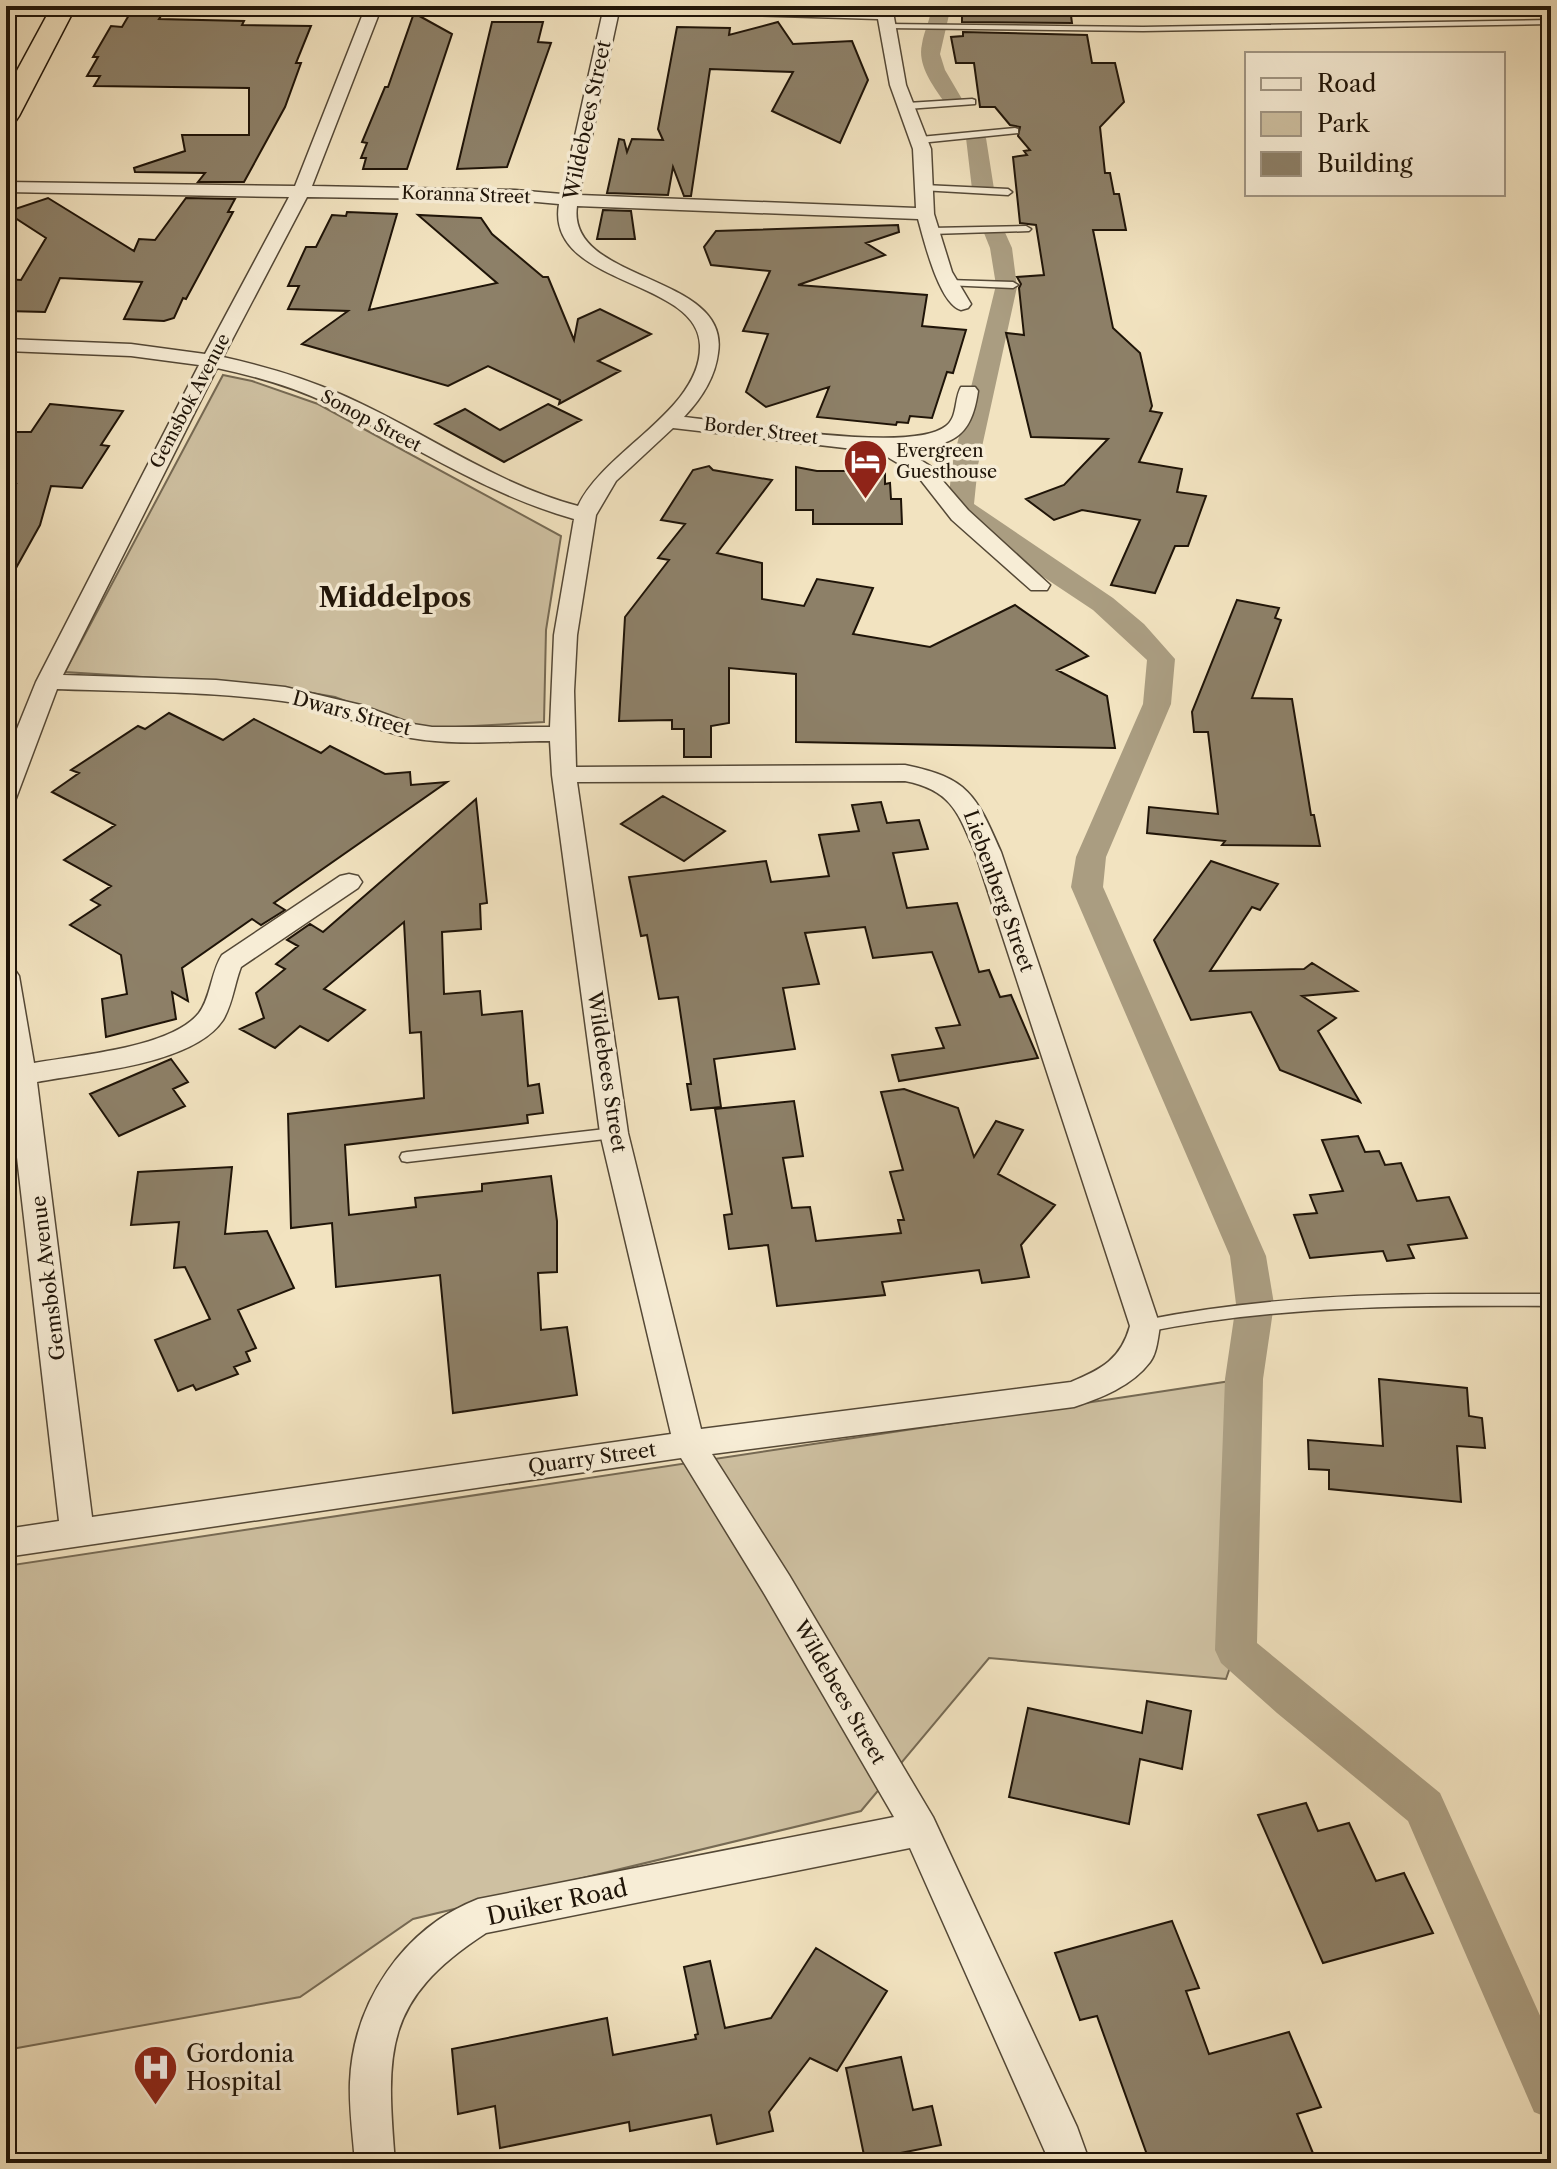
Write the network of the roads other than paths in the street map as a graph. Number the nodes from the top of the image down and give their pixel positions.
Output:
1 (64, 6) edge
2 (374, 6) edge
3 (603, 6) edge
4 (612, 6) edge
5 (885, 15) edge
6 (1551, 22) edge
7 (972, 102) dead end
8 (907, 106) junction
9 (6, 116) edge
10 (1015, 131) dead end
11 (920, 140) junction
12 (6, 187) edge
13 (924, 188) junction
14 (302, 190) junction
15 (1008, 192) dead end
16 (570, 202) junction
17 (928, 222) junction
18 (1026, 229) dead end
19 (948, 283) junction
20 (1013, 285) dead end
21 (961, 304) dead end
22 (6, 345) edge
23 (212, 360) junction
24 (968, 391) dead end
25 (668, 421) junction
26 (884, 446) junction
27 (585, 515) junction
28 (1039, 585) dead end
29 (48, 682) junction
30 (561, 734) junction
31 (564, 775) junction
32 (6, 796) edge
33 (349, 882) dead end
34 (6, 976) edge
35 (22, 1075) junction
36 (614, 1133) junction
37 (407, 1157) dead end
38 (1551, 1300) edge
39 (1145, 1326) junction
40 (689, 1444) junction
41 (77, 1532) junction
42 (6, 1543) edge
43 (920, 1829) junction
44 (375, 2163) edge
45 (1070, 2163) edge

1 - 9 highway
2 - 14 street, Gemsbok Avenue
3 - 4 street
4 - 5 street
4 - 16 street, Wildebees Street
5 - 6 lane
5 - 8 street
7 - 8 lane
8 - 11 street
10 - 11 lane
11 - 13 street
12 - 14 street, Koranna Street
13 - 15 lane
13 - 17 street
14 - 16 street, Koranna Street
14 - 23 street, Gemsbok Avenue
16 - 17 street, Koranna Street
16 - 25 street, Wildebees Street
17 - 18 lane
17 - 19 street
19 - 20 lane
19 - 21 street
22 - 23 street, Sonop Street
23 - 27 street, Sonop Street
23 - 29 street, Gemsbok Avenue
24 - 26 street
25 - 26 street, Border Street
25 - 27 street, Wildebees Street
26 - 28 street, Border Street
27 - 30 street, Wildebees Street
29 - 30 street, Dwars Street
29 - 32 street, Gemsbok Avenue
30 - 31 street, Wildebees Street
31 - 36 street, Wildebees Street
31 - 39 street, Liebenberg Street
33 - 35 street
34 - 35 street, Gemsbok Avenue
35 - 41 street, Gemsbok Avenue
36 - 37 lane
36 - 40 street, Wildebees Street
38 - 39 lane
39 - 40 street, Quarry Street
40 - 41 street, Quarry Street
40 - 43 street, Wildebees Street
41 - 42 street, Quarry Street
43 - 44 street, Duiker Road
43 - 45 street, Wildebees Street

